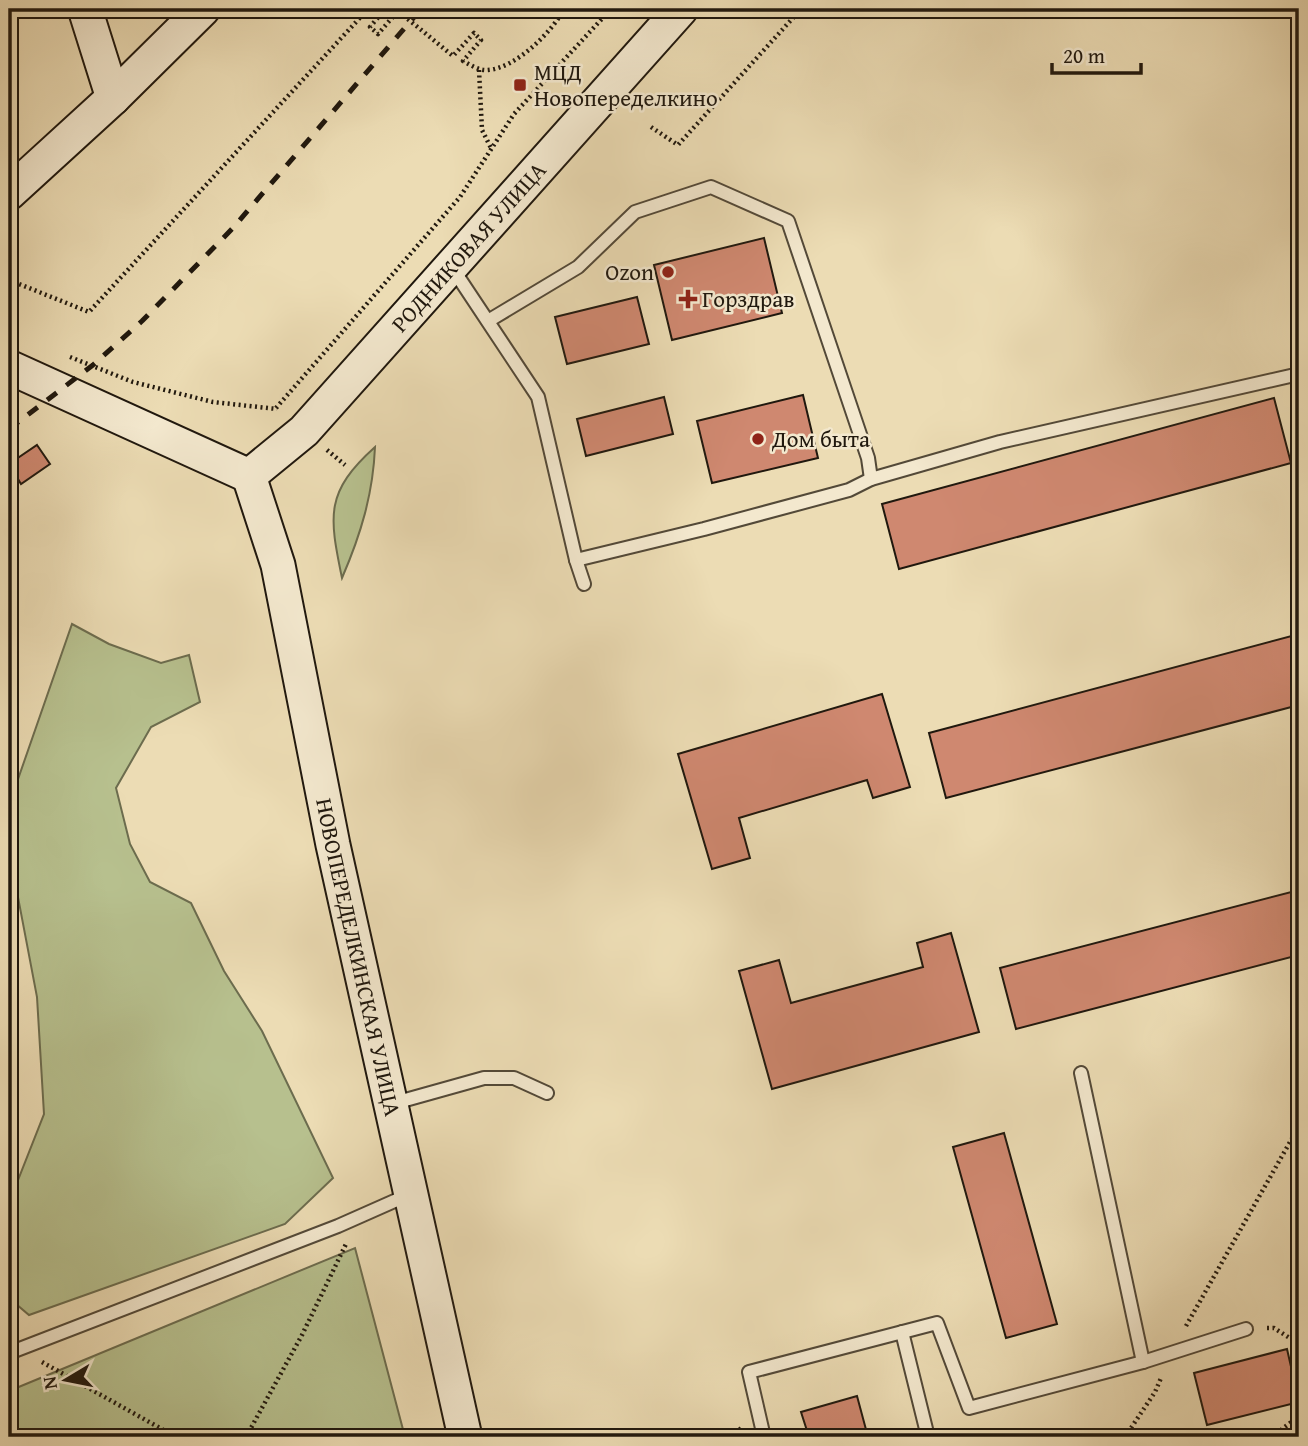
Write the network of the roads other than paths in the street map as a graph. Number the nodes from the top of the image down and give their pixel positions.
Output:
1 (85, 9) edge
2 (203, 9) edge
3 (681, 9) edge
4 (113, 98) junction
5 (9, 192) edge
6 (451, 266) junction
7 (488, 320) junction
8 (9, 367) edge
9 (1299, 374) edge
10 (249, 476) junction
11 (871, 479) junction
12 (576, 559) junction
13 (584, 584) dead end
14 (1080, 1073) dead end
15 (547, 1093) dead end
16 (391, 1104) junction
17 (411, 1193) junction
18 (1246, 1329) road end
19 (902, 1332) junction
20 (14, 1352) edge
21 (1143, 1362) junction
22 (465, 1437) edge
23 (764, 1437) edge
24 (928, 1437) edge

1 - 4 main road
2 - 4 main road
3 - 6 main road, РОДНИКОВАЯ УЛИЦА
4 - 5 main road
6 - 7 lane
6 - 10 main road, РОДНИКОВАЯ УЛИЦА
7 - 11 lane
7 - 12 lane
8 - 10 main road
9 - 11 lane
10 - 16 main road, НОВОПЕРЕДЕЛКИНСКАЯ УЛИЦА
11 - 12 lane
12 - 13 lane
14 - 21 lane
15 - 16 lane
16 - 17 main road, НОВОПЕРЕДЕЛКИНСКАЯ УЛИЦА
17 - 20 lane
17 - 22 main road, НОВОПЕРЕДЕЛКИНСКАЯ УЛИЦА
18 - 21 lane
19 - 21 lane
19 - 23 lane
19 - 24 lane

